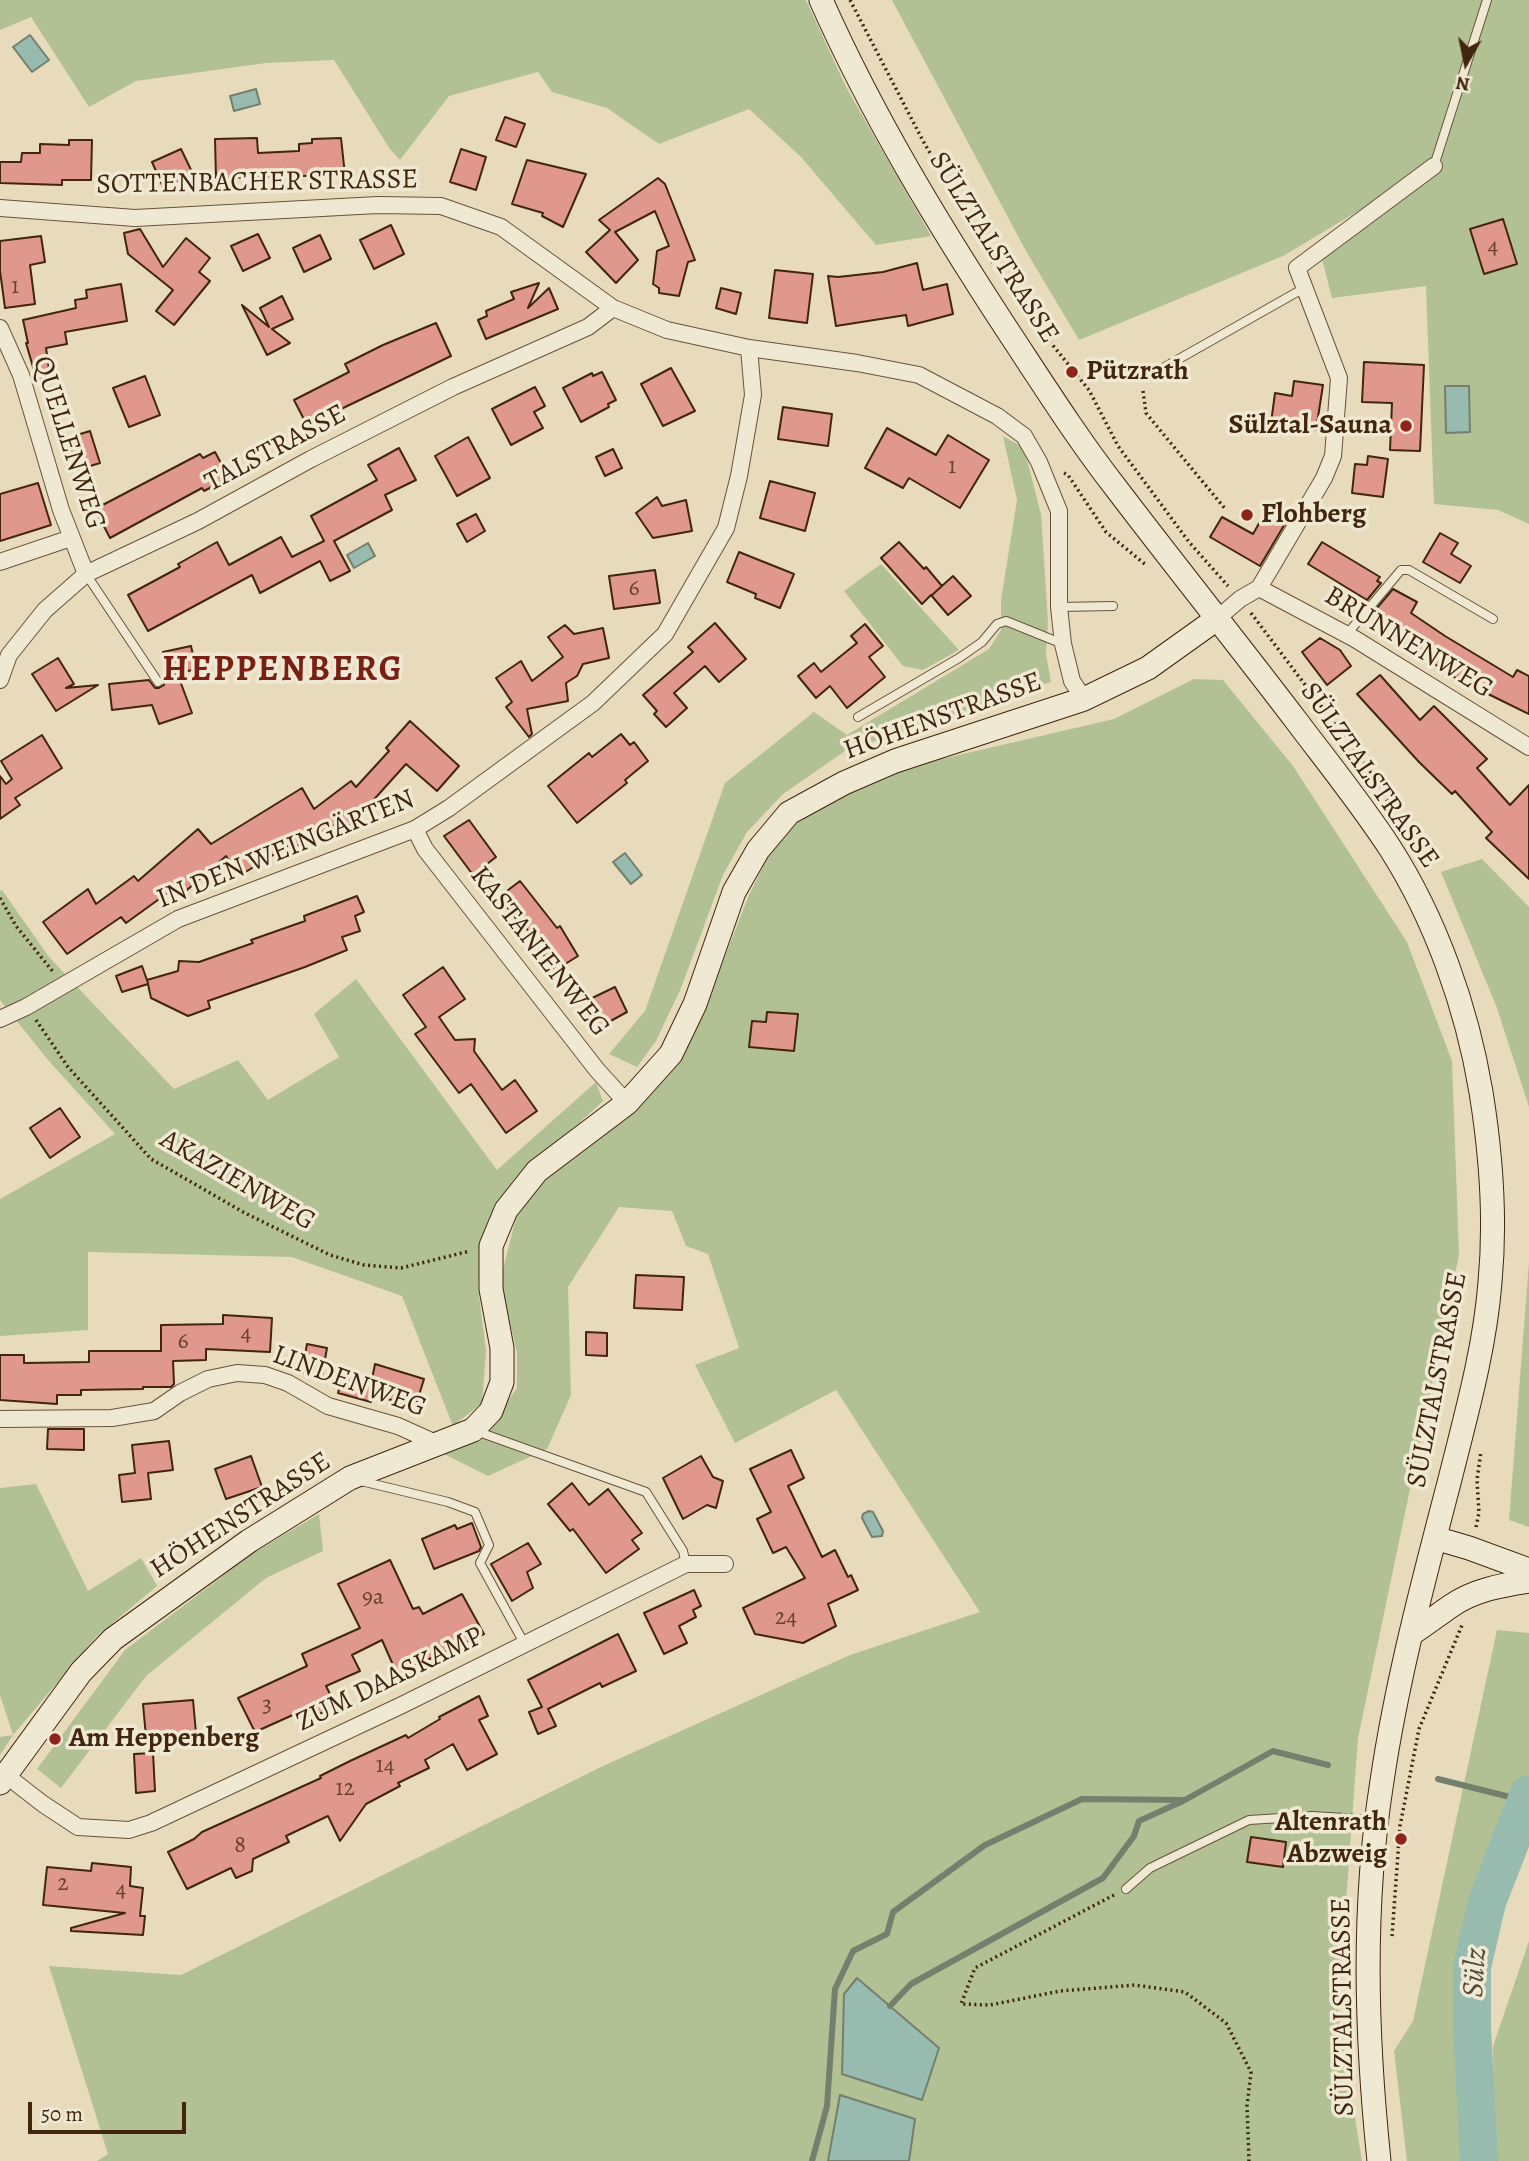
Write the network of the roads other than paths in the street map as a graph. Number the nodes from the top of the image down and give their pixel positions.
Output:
1 (821, 0) edge
2 (1487, 0) edge
3 (1434, 166) joint
4 (0, 208) edge
5 (1306, 287) junction
6 (613, 308) junction
7 (0, 328) edge
8 (749, 348) junction
9 (1147, 377) road end
10 (71, 538) junction
11 (0, 562) edge
12 (86, 574) junction
13 (1259, 588) junction
14 (1114, 606) dead end
15 (1059, 607) junction
16 (1218, 618) junction
17 (1493, 619) dead end
18 (1347, 635) junction
19 (1063, 644) junction
20 (0, 680) edge
21 (158, 682) dead end
22 (1083, 699) junction
23 (858, 717) dead end
24 (1529, 747) edge
25 (415, 829) junction
26 (0, 1019) edge
27 (627, 1102) junction
28 (0, 1419) edge
29 (473, 1430) junction
30 (438, 1444) junction
31 (350, 1478) junction
32 (1435, 1538) junction
33 (686, 1564) junction
34 (726, 1564) dead end
35 (1529, 1570) edge
36 (1529, 1581) edge
37 (1411, 1634) junction
38 (524, 1643) junction
39 (2, 1776) edge
40 (1377, 1820) junction
41 (1126, 1889) road end
42 (1379, 2161) edge

1 - 16 main road, SÜLZTALSTRASSE
2 - 3 lane
3 - 5 street
4 - 6 street, SOTTENBACHER STRASSE
5 - 9 lane
5 - 13 street
6 - 8 street, SOTTENBACHER STRASSE
6 - 12 street, TALSTRASSE
7 - 10 street, QUELLENWEG
8 - 15 street, SOTTENBACHER STRASSE
8 - 25 street, IN DEN WEINGÄRTEN
10 - 11 street
10 - 12 street, QUELLENWEG
12 - 20 street, TALSTRASSE
12 - 21 lane
13 - 16 street
13 - 18 street, BRUNNENWEG
14 - 15 lane
15 - 19 street, SOTTENBACHER STRASSE
16 - 22 main road, HÖHENSTRASSE
16 - 32 main road, SÜLZTALSTRASSE
17 - 18 lane
18 - 24 street, BRUNNENWEG
19 - 22 street, SOTTENBACHER STRASSE
19 - 23 lane
22 - 27 main road, HÖHENSTRASSE
25 - 26 street, IN DEN WEINGÄRTEN
25 - 27 street, KASTANIENWEG
27 - 29 main road, HÖHENSTRASSE
28 - 30 street, LINDENWEG
29 - 30 main road, HÖHENSTRASSE
29 - 33 lane
30 - 31 main road, HÖHENSTRASSE
31 - 38 lane
31 - 39 main road, HÖHENSTRASSE
32 - 35 main road
32 - 37 main road, SÜLZTALSTRASSE
33 - 34 street, ZUM DAASKAMP
33 - 38 street, ZUM DAASKAMP
36 - 37 main road
37 - 40 main road, SÜLZTALSTRASSE
38 - 39 street, ZUM DAASKAMP
40 - 41 lane
40 - 42 main road, SÜLZTALSTRASSE

